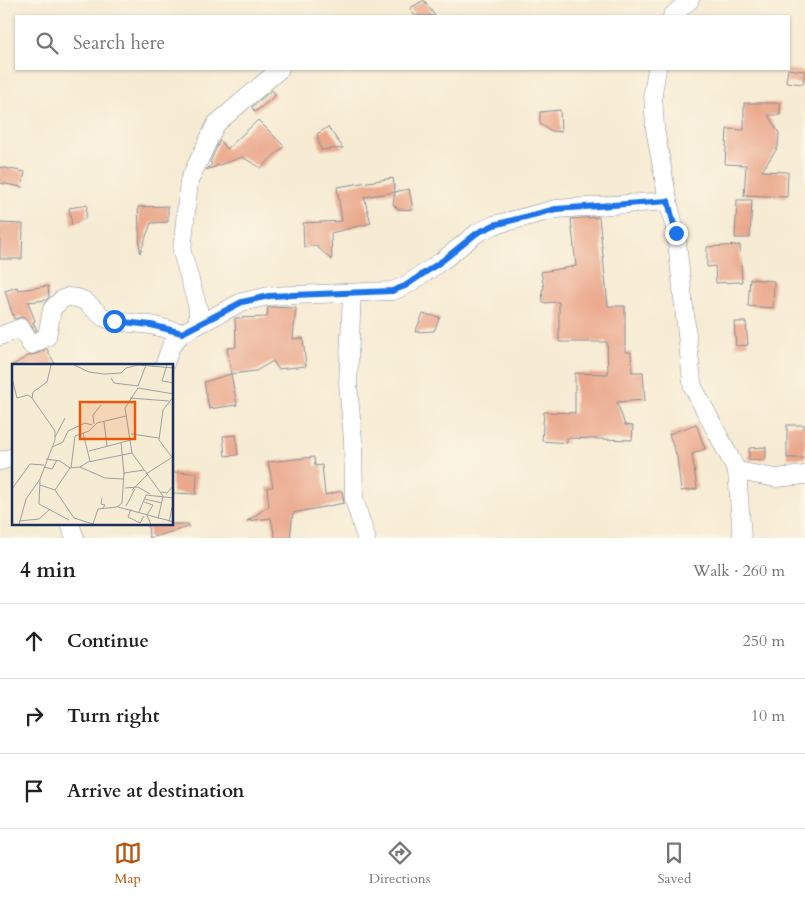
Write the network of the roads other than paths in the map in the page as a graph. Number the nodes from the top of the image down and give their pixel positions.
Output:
1 (690, 0) edge
2 (673, 15) edge
3 (279, 70) edge
4 (657, 70) edge
5 (668, 201) junction
6 (352, 293) junction
7 (190, 329) junction
8 (0, 336) edge
9 (165, 364) edge
10 (737, 471) junction
11 (805, 475) edge
12 (71, 526) edge
13 (75, 538) edge
14 (366, 538) edge
15 (742, 538) edge

1 - 2 street
3 - 7 street
4 - 5 street
5 - 6 street
5 - 10 street
6 - 7 street
6 - 14 street
7 - 8 street
7 - 9 street
10 - 11 street
10 - 15 street
12 - 13 street

